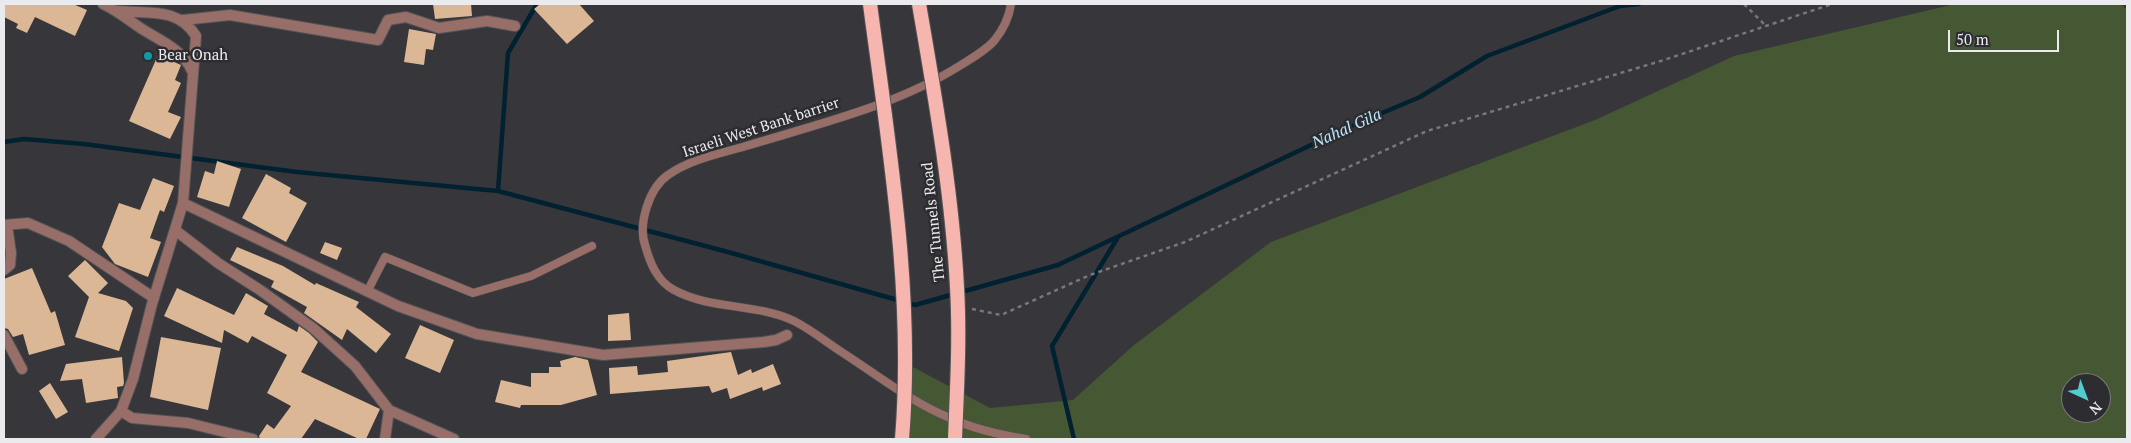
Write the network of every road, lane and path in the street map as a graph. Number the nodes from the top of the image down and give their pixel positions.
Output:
1 (102, 4) edge
2 (870, 4) edge
3 (919, 4) edge
4 (1011, 4) edge
5 (1744, 4) edge
6 (1832, 4) edge
7 (118, 11) junction
8 (182, 20) junction
9 (515, 26) dead end
10 (1766, 26) junction
11 (193, 74) junction
12 (183, 202) junction
13 (5, 225) edge
14 (175, 230) junction
15 (592, 246) dead end
16 (4, 270) edge
17 (367, 292) junction
18 (154, 298) junction
19 (964, 307) dead end
20 (787, 334) dead end
21 (4, 335) edge
22 (22, 369) dead end
23 (389, 410) junction
24 (121, 411) junction
25 (101, 438) edge
26 (253, 439) edge
27 (385, 439) edge
28 (454, 439) edge
29 (902, 439) edge
30 (954, 439) edge
31 (1026, 439) edge

1 - 7 street
2 - 29 highway, bridge
3 - 30 highway, The Tunnels Road, bridge
4 - 31 lane, Israeli West Bank barrier
5 - 10 path
6 - 10 path
7 - 8 street
7 - 11 street
8 - 9 street
8 - 11 street
10 - 19 path
11 - 12 street
12 - 14 street
12 - 17 street
13 - 16 street
13 - 18 street
14 - 18 street
14 - 23 street
15 - 17 lane
17 - 20 street
18 - 24 street
21 - 22 street
23 - 27 street
23 - 28 street
24 - 25 street
24 - 26 street

